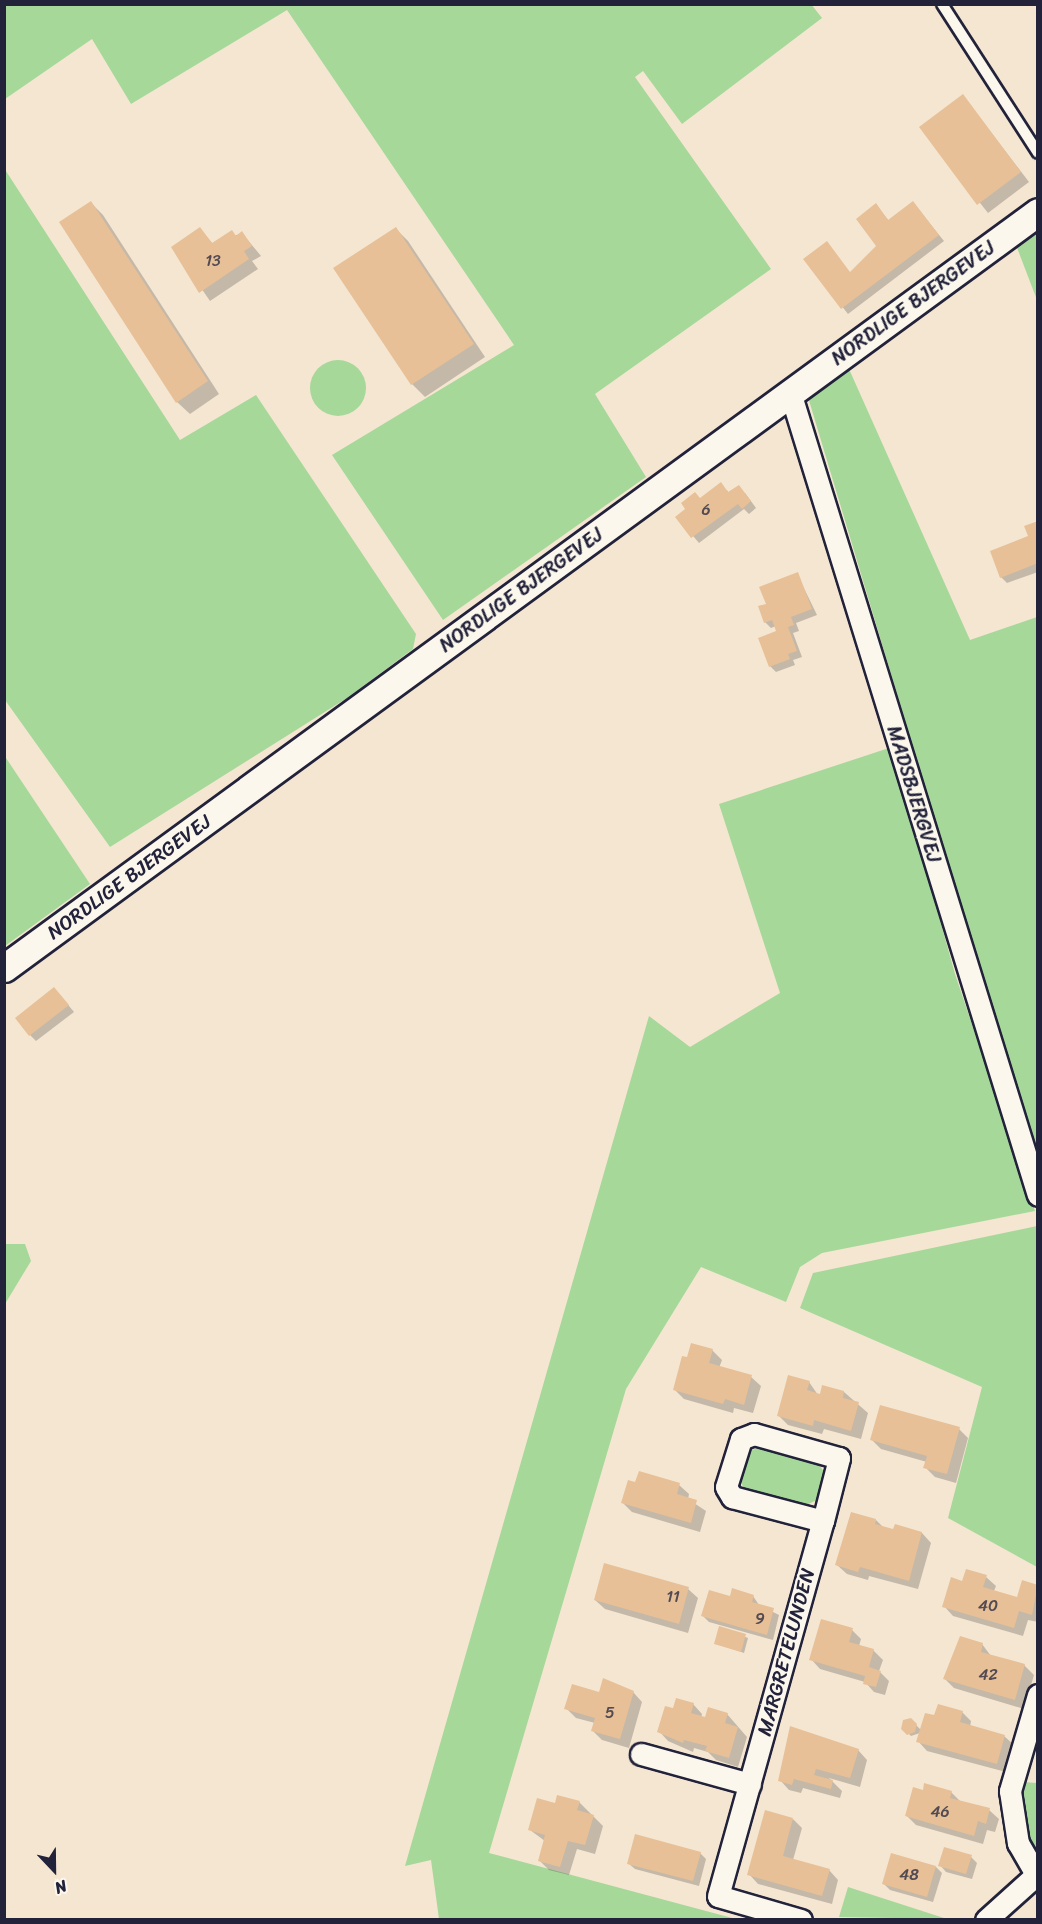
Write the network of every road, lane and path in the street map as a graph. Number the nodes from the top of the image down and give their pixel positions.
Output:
1 (942, 4) edge
2 (1038, 153) edge
3 (1038, 212) edge
4 (790, 392) junction
5 (4, 968) edge
6 (1038, 1195) edge
7 (823, 1521) junction
8 (1038, 1695) edge
9 (641, 1754) dead end
10 (750, 1784) junction
11 (1036, 1877) edge
12 (801, 1920) edge
13 (986, 1920) edge

1 - 2 lane
3 - 4 street, NORDLIGE BJERGEVEJ
4 - 5 street, NORDLIGE BJERGEVEJ
4 - 6 street, MADSBJERGVEJ
7 - 7 street, MARGRETELUNDEN
7 - 10 street, MARGRETELUNDEN
8 - 11 street
9 - 10 street
10 - 12 street, MARGRETELUNDEN
11 - 13 street

